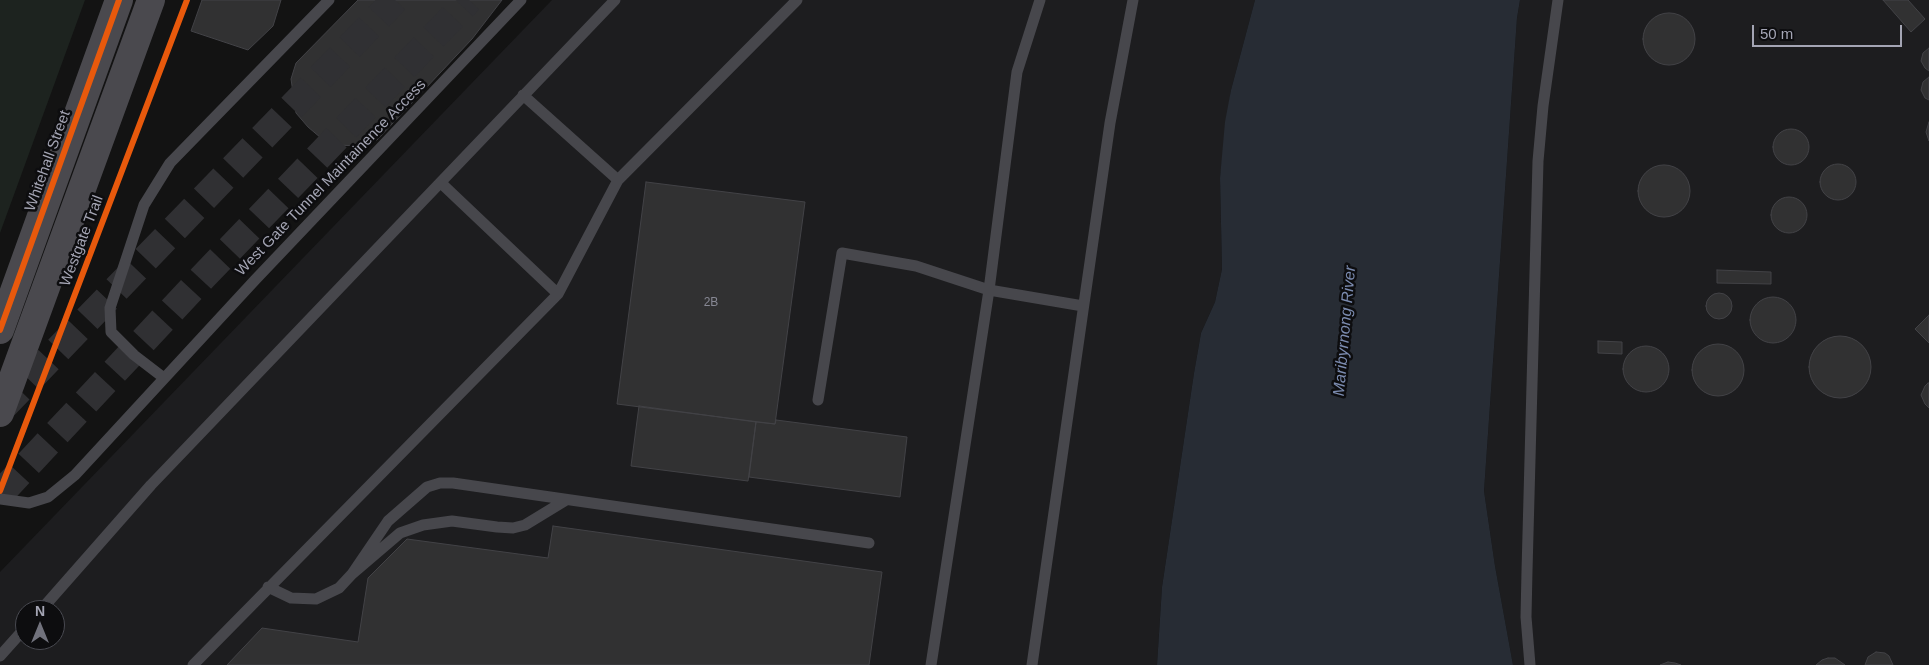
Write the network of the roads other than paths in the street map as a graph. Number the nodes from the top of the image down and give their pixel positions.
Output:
1 (119, 0) edge
2 (151, 0) edge
3 (329, 0) edge
4 (521, 0) edge
5 (614, 0) edge
6 (797, 0) edge
7 (1040, 0) edge
8 (1134, 0) edge
9 (1558, 0) edge
10 (523, 95) junction
11 (618, 180) junction
12 (441, 183) junction
13 (989, 290) junction
14 (558, 294) junction
15 (1083, 306) junction
16 (0, 330) edge
17 (164, 378) junction
18 (818, 400) dead end
19 (0, 413) edge
20 (0, 499) edge
21 (566, 500) junction
22 (869, 543) dead end
23 (352, 574) junction
24 (268, 588) junction
25 (50, 600) edge
26 (15, 639) edge
27 (0, 656) edge
28 (193, 665) edge
29 (931, 665) edge
30 (1032, 665) edge
31 (1530, 665) edge

1 - 16 main road, Whitehall Street
2 - 19 main road
3 - 17 lane
4 - 17 lane, West Gate Tunnel Maintainence Access
5 - 10 lane
6 - 11 lane
7 - 13 lane
8 - 15 lane
9 - 31 lane
10 - 11 lane
10 - 12 lane
11 - 14 lane
12 - 14 lane
12 - 25 lane
13 - 15 lane
13 - 18 lane
13 - 29 lane
14 - 24 lane
15 - 30 lane
17 - 20 lane, West Gate Tunnel Maintainence Access
21 - 22 lane
21 - 23 lane
21 - 23 lane
23 - 24 lane
24 - 28 lane
26 - 27 lane

